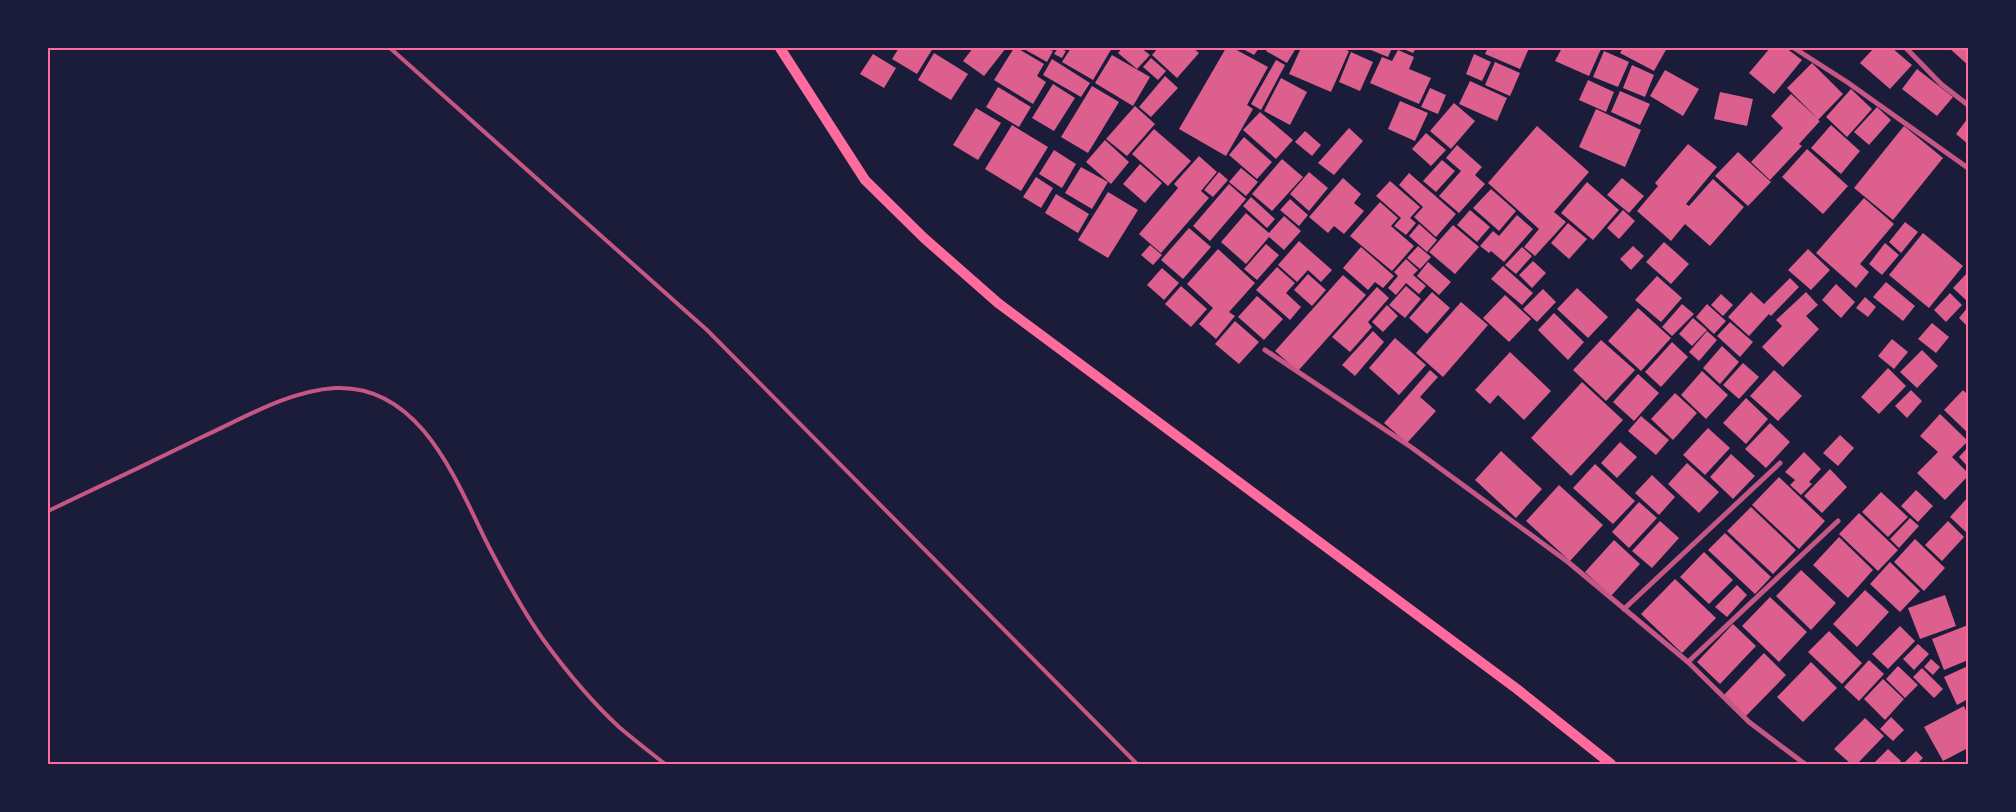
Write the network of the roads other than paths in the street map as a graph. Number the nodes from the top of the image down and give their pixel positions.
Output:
1 (390, 48) edge
2 (780, 48) edge
3 (1794, 48) edge
4 (1906, 48) edge
5 (1968, 105) edge
6 (1968, 168) edge
7 (1265, 350) dead end
8 (1780, 464) dead end
9 (48, 511) edge
10 (1838, 521) dead end
11 (1624, 610) junction
12 (1688, 662) junction
13 (665, 764) edge
14 (1137, 764) edge
15 (1611, 764) edge
16 (1805, 764) edge

1 - 14 lane
2 - 15 main road
3 - 6 street
4 - 5 street
7 - 11 street
8 - 11 street
9 - 13 lane
10 - 12 street
11 - 12 street
12 - 16 street

